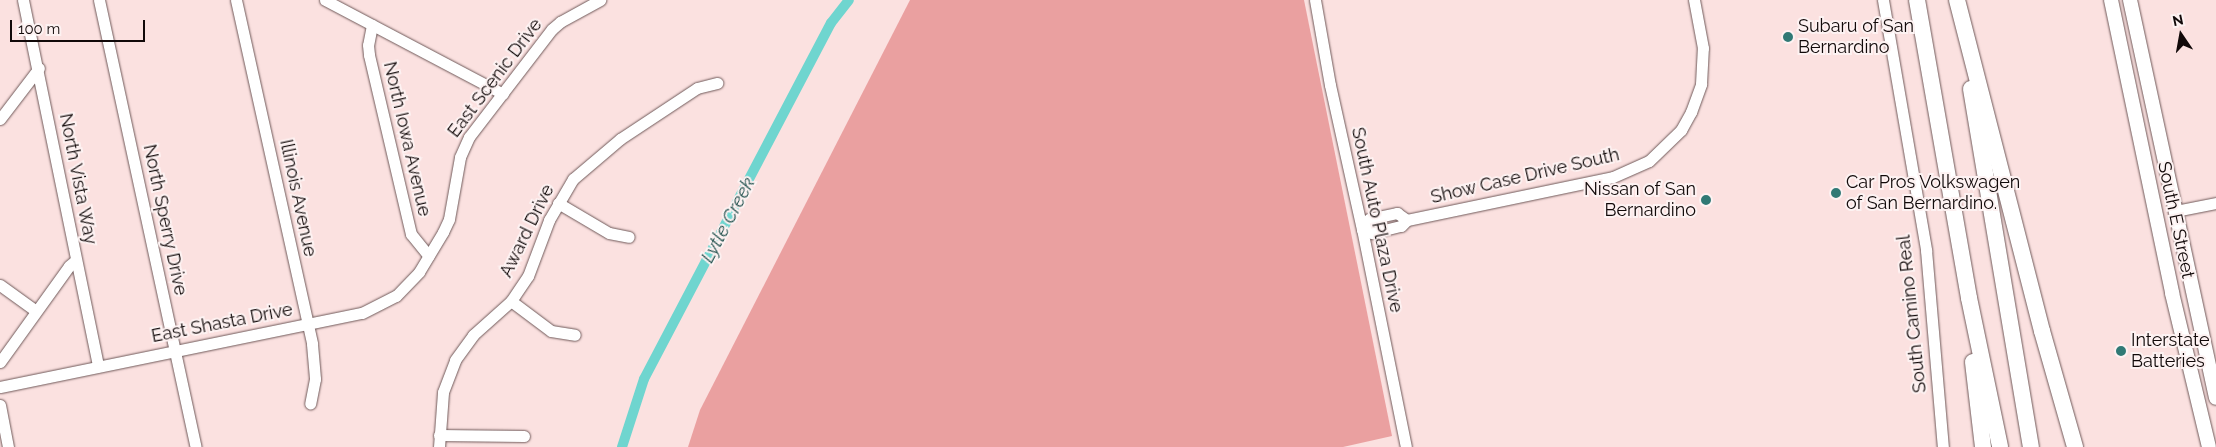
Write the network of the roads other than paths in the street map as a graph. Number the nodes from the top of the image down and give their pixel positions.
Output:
1 (23, 0) edge
2 (99, 0) edge
3 (236, 0) edge
4 (325, 0) edge
5 (1315, 0) edge
6 (1694, 0) edge
7 (1883, 0) edge
8 (1917, 0) edge
9 (1956, 0) edge
10 (2111, 0) edge
11 (2130, 0) edge
12 (590, 2) edge
13 (372, 24) junction
14 (39, 68) junction
15 (717, 83) dead end
16 (503, 94) junction
17 (0, 119) edge
18 (558, 203) junction
19 (2216, 203) edge
20 (2175, 211) junction
21 (1362, 229) junction
22 (630, 238) dead end
23 (429, 256) junction
24 (76, 260) junction
25 (0, 285) edge
26 (1969, 298) junction
27 (511, 301) junction
28 (36, 311) junction
29 (308, 324) junction
30 (575, 335) dead end
31 (175, 350) junction
32 (0, 362) edge
33 (98, 366) junction
34 (0, 387) edge
35 (2216, 398) edge
36 (310, 404) dead end
37 (0, 406) edge
38 (439, 435) junction
39 (524, 436) dead end
40 (8, 447) edge
41 (196, 447) edge
42 (439, 447) edge
43 (1406, 447) edge
44 (1943, 447) edge
45 (1983, 447) edge
46 (2000, 447) edge
47 (2031, 447) edge
48 (2076, 447) edge
49 (2209, 447) edge

1 - 14 street, North Vista Way
2 - 31 street, North Sperry Drive
3 - 29 street, Illinois Avenue
4 - 13 street
5 - 21 street, South Auto Plaza Drive
6 - 21 street, Show Case Drive South
7 - 44 street, South Camino Real
8 - 26 highway
9 - 47 highway
9 - 48 highway
10 - 49 main road, South E Street
11 - 20 main road, South E Street
12 - 16 street, East Scenic Drive
13 - 16 street
13 - 23 street, North Iowa Avenue
14 - 17 street
14 - 24 street, North Vista Way
15 - 18 street, Award Drive
16 - 23 street, East Scenic Drive
18 - 22 street
18 - 27 street, Award Drive
19 - 20 street
20 - 35 main road, South E Street
21 - 43 street, South Auto Plaza Drive
23 - 29 street, East Shasta Drive
24 - 28 street
24 - 33 street, North Vista Way
25 - 28 street
26 - 45 highway
26 - 46 highway
27 - 30 street
27 - 38 street, Award Drive
28 - 32 street
29 - 31 street, East Shasta Drive
29 - 36 street, Illinois Avenue
31 - 33 street, East Shasta Drive
31 - 41 street, North Sperry Drive
33 - 34 street, East Shasta Drive
37 - 40 street
38 - 39 street
38 - 42 street, Award Drive

